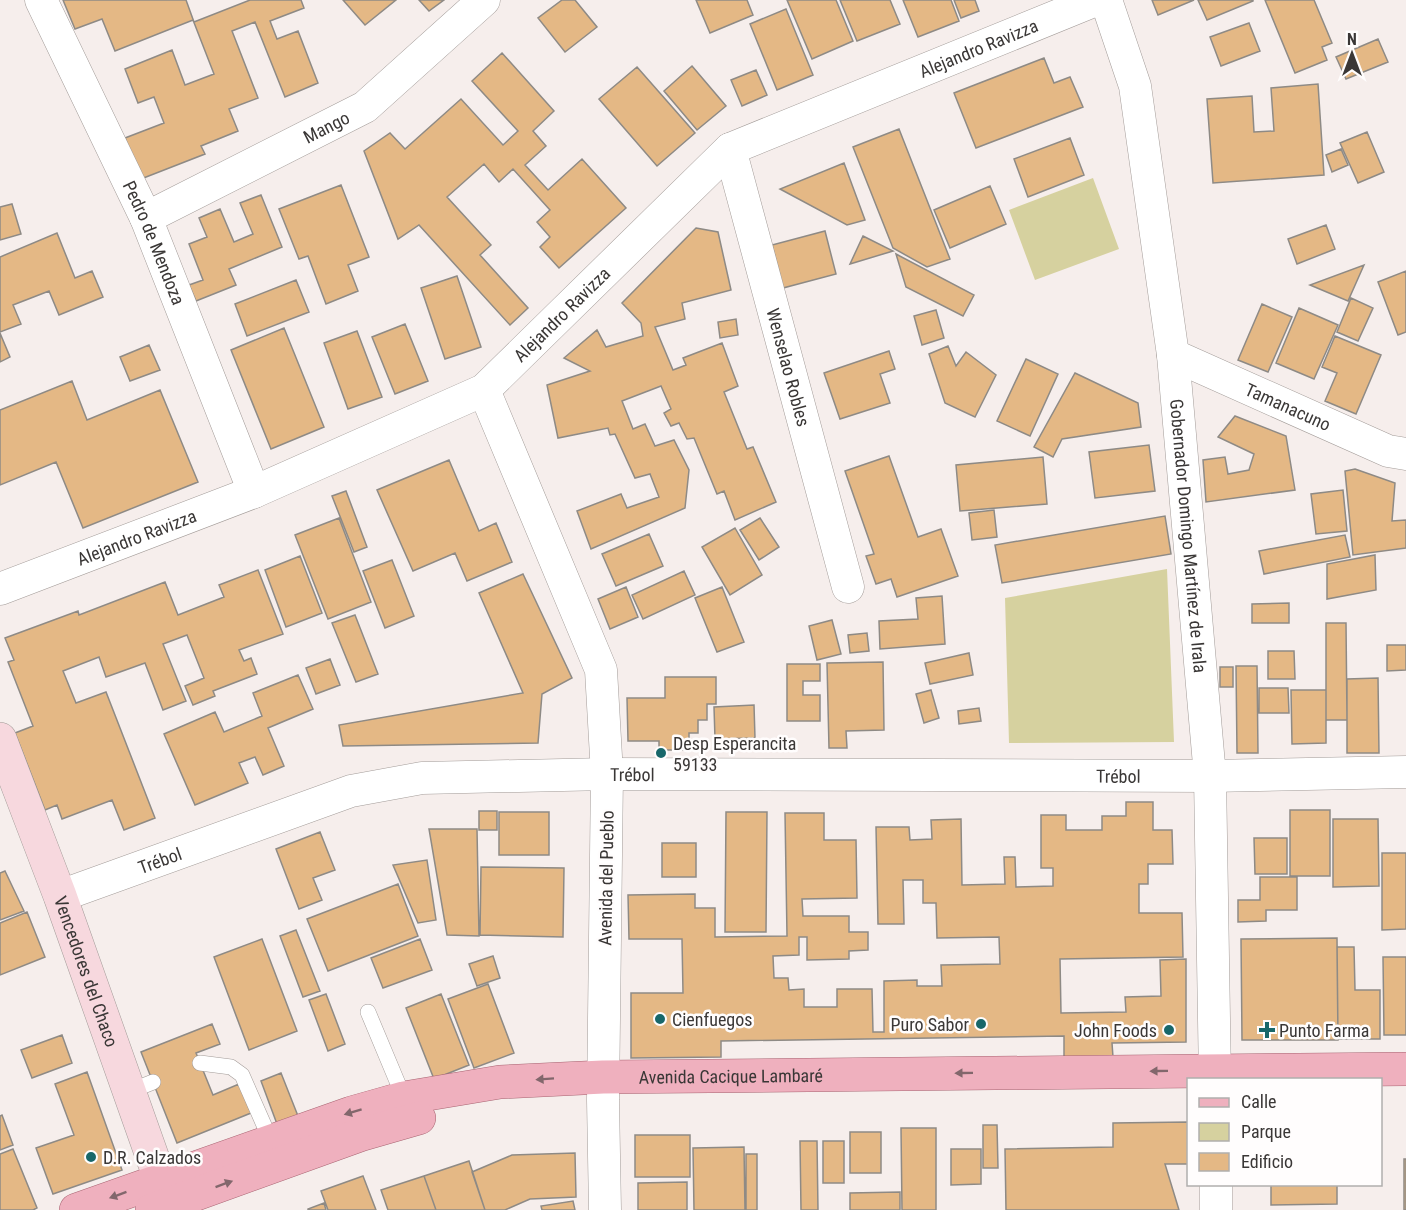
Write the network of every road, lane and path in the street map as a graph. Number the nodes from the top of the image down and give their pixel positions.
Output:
1 (41, 0) edge
2 (484, 0) edge
3 (1096, 0) edge
4 (1106, 0) edge
5 (730, 149) junction
6 (146, 218) junction
7 (1173, 355) junction
8 (484, 390) junction
9 (1406, 454) edge
10 (254, 492) junction
11 (848, 587) dead end
12 (0, 589) edge
13 (0, 739) edge
14 (1406, 772) edge
15 (608, 774) junction
16 (1210, 776) junction
17 (60, 896) junction
18 (368, 1012) dead end
19 (200, 1063) dead end
20 (1215, 1075) edge
21 (1293, 1078) edge
22 (1382, 1081) edge
23 (1397, 1082) edge
24 (603, 1088) junction
25 (1187, 1093) edge
26 (404, 1098) junction
27 (271, 1141) junction
28 (1216, 1186) edge
29 (163, 1201) edge
30 (76, 1210) edge
31 (605, 1210) edge
32 (1216, 1210) edge

1 - 6 street, Pedro de Mendoza
2 - 6 street, Mango
3 - 5 street, Alejandro Ravizza
4 - 7 street, Gobernador Domingo Martínez de Irala
5 - 8 street, Alejandro Ravizza
5 - 11 street, Wenselao Robles
6 - 10 street, Pedro de Mendoza
7 - 9 street, Tamanacuno
7 - 16 street, Gobernador Domingo Martínez de Irala
8 - 10 street, Alejandro Ravizza
8 - 15 street, Avenida del Pueblo
10 - 12 street, Alejandro Ravizza
13 - 17 street, Vencedores del Chaco
14 - 16 street, Trébol
15 - 16 street, Trébol
15 - 17 street, Trébol
15 - 24 street, Avenida del Pueblo
16 - 20 street, Gobernador Domingo Martínez de Irala
17 - 29 street, Vencedores del Chaco
18 - 26 lane
19 - 27 lane
20 - 21 main road, Avenida Cacique Lambaré
20 -> 24 main road, Avenida Cacique Lambaré
22 - 23 main road, Avenida Cacique Lambaré
24 - 25 main road, Avenida Cacique Lambaré
24 -> 26 main road, Avenida Cacique Lambaré
29 -> 24 main road, Avenida Cacique Lambaré
24 - 31 street, Avenida del Pueblo
26 -> 27 main road, Avenida Cacique Lambaré
27 - 29 main road, Avenida Cacique Lambaré
28 - 32 street
29 -> 30 main road, Avenida Cacique Lambaré

